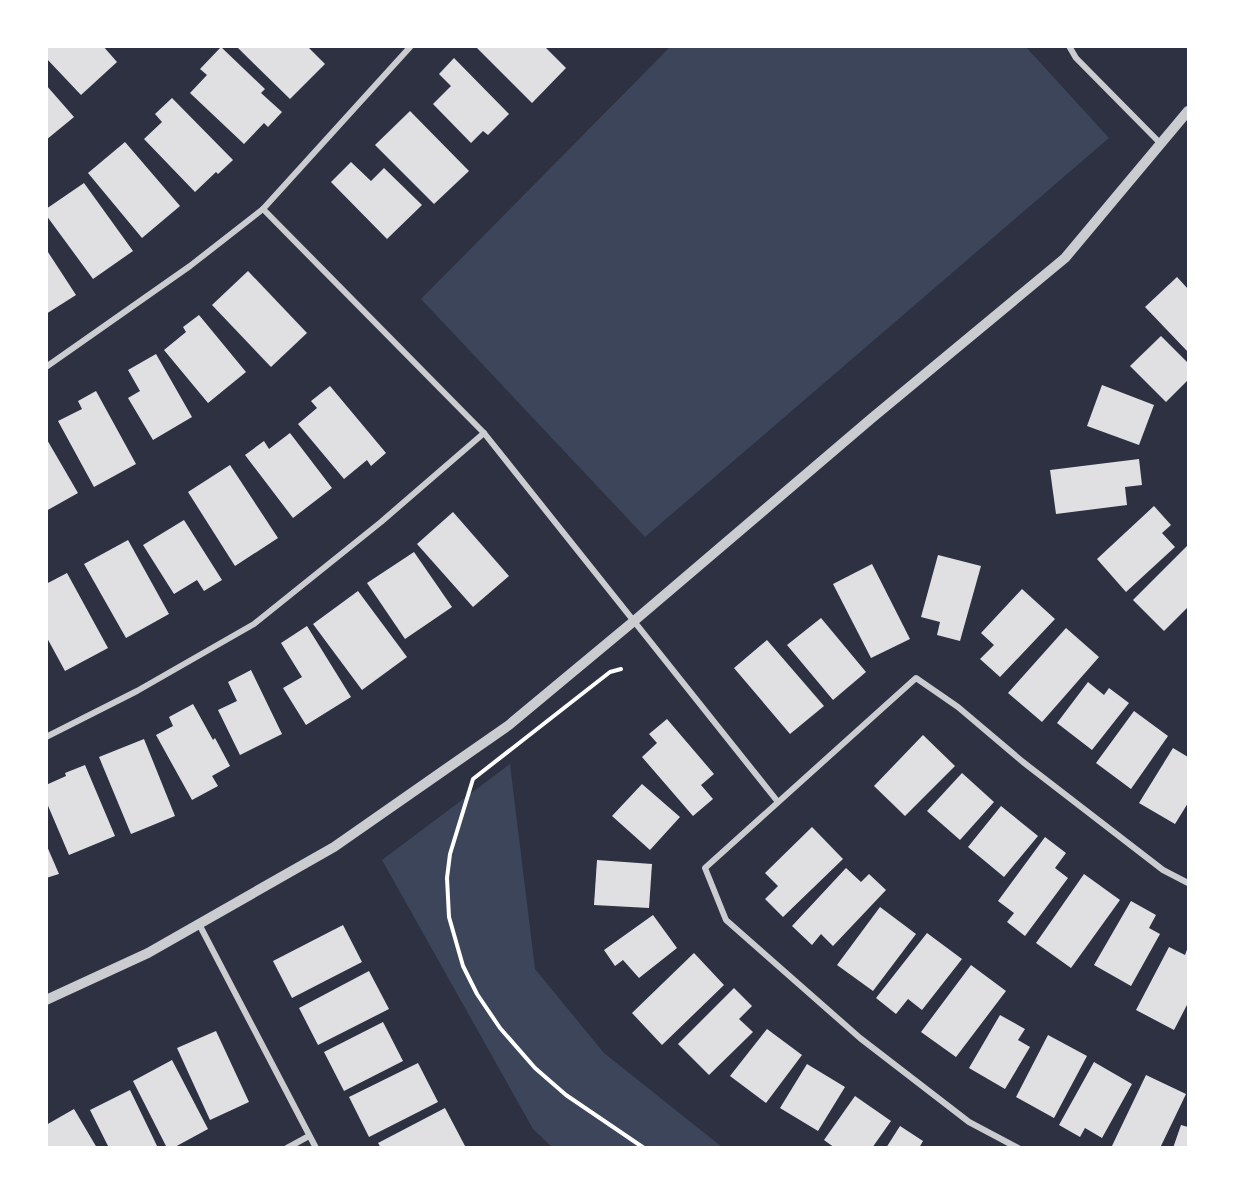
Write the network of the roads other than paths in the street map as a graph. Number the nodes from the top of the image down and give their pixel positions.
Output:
1 (411, 46) edge
2 (1069, 46) edge
3 (1188, 111) edge
4 (1161, 144) junction
5 (263, 209) junction
6 (46, 367) edge
7 (483, 433) junction
8 (634, 621) junction
9 (46, 737) edge
10 (778, 802) junction
11 (1188, 883) edge
12 (199, 924) junction
13 (46, 1000) edge
14 (309, 1136) junction
15 (287, 1148) edge
16 (316, 1148) edge
17 (1018, 1148) edge

1 - 5 street
2 - 4 street
3 - 4 street
4 - 8 street
5 - 6 street
5 - 7 street
7 - 8 street
7 - 9 street
8 - 10 street
8 - 12 street
10 - 11 street
10 - 17 street
12 - 13 street
12 - 14 street
14 - 15 street
14 - 16 street

